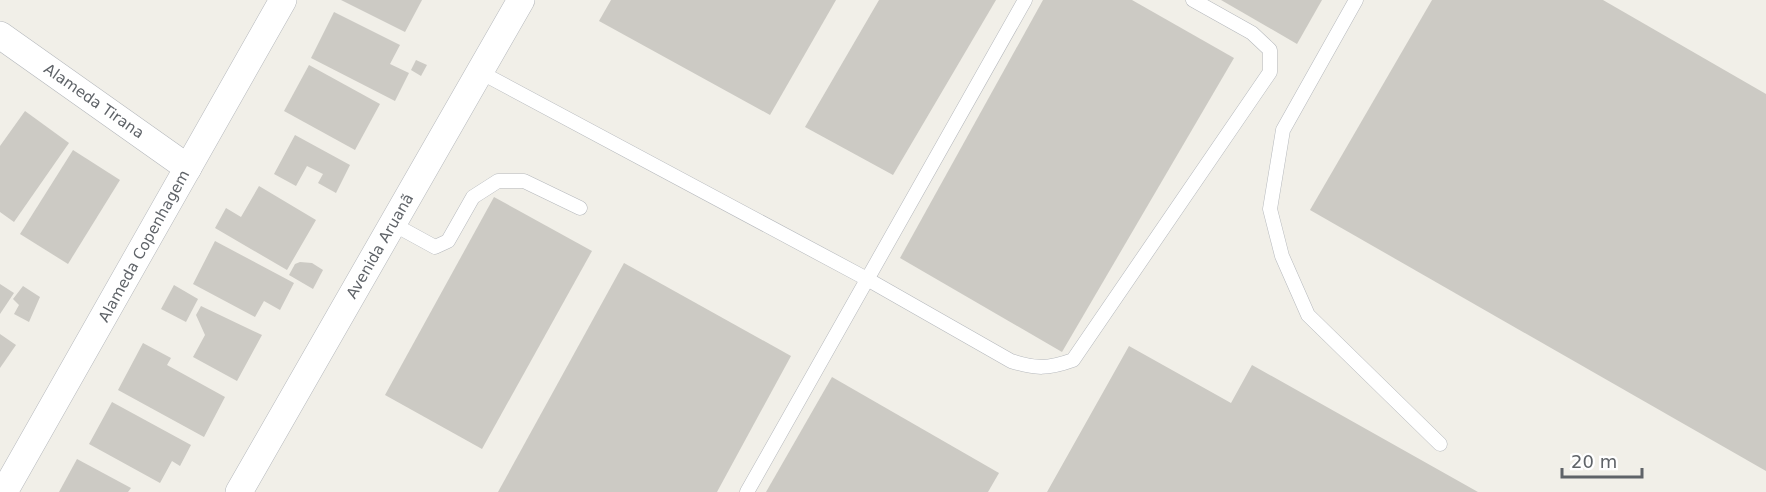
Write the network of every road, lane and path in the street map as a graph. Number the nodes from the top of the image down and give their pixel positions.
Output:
1 (283, 0) edge
2 (521, 0) edge
3 (1025, 0) edge
4 (1193, 0) edge
5 (1356, 0) edge
6 (0, 35) edge
7 (480, 72) junction
8 (188, 168) junction
9 (580, 208) dead end
10 (393, 224) junction
11 (867, 279) junction
12 (1440, 444) dead end
13 (4, 492) edge
14 (239, 492) edge
15 (747, 492) edge

1 - 8 street, Alameda Copenhagem
2 - 7 street, Avenida Aruanã
3 - 11 lane
4 - 11 lane
5 - 12 lane
6 - 8 street, Alameda Tirana
7 - 10 street, Avenida Aruanã
7 - 11 lane
8 - 13 street, Alameda Copenhagem
9 - 10 lane
10 - 14 street, Avenida Aruanã
11 - 15 lane

